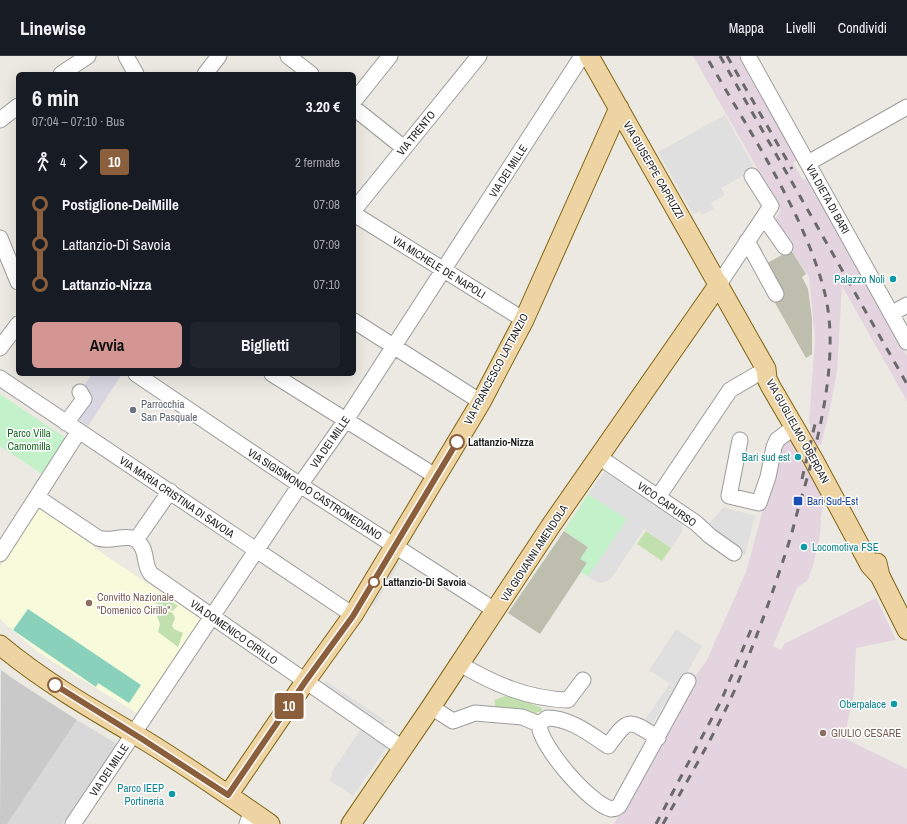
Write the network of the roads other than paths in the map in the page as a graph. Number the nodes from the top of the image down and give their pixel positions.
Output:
1 (88, 56) edge
2 (126, 56) edge
3 (219, 56) edge
4 (288, 56) edge
5 (390, 56) edge
6 (479, 56) edge
7 (582, 56) edge
8 (589, 56) edge
9 (748, 56) edge
10 (64, 72) edge
11 (135, 72) edge
12 (207, 72) edge
13 (308, 72) edge
14 (356, 98) edge
15 (907, 107) edge
16 (16, 108) edge
17 (619, 108) junction
18 (356, 110) edge
19 (0, 120) edge
20 (404, 148) junction
21 (808, 164) junction
22 (754, 178) dead end
23 (356, 208) edge
24 (356, 215) edge
25 (764, 217) junction
26 (0, 238) edge
27 (747, 241) junction
28 (785, 248) dead end
29 (444, 270) junction
30 (16, 277) edge
31 (719, 284) junction
32 (776, 294) dead end
33 (907, 305) edge
34 (891, 314) junction
35 (524, 320) junction
36 (356, 322) edge
37 (16, 327) edge
38 (907, 342) edge
39 (394, 347) junction
40 (0, 348) edge
41 (766, 369) junction
42 (139, 376) edge
43 (275, 376) edge
44 (0, 378) edge
45 (80, 392) dead end
46 (481, 402) junction
47 (346, 420) junction
48 (66, 423) junction
49 (794, 427) junction
50 (79, 432) junction
51 (740, 440) dead end
52 (599, 458) junction
53 (437, 477) junction
54 (300, 485) junction
55 (170, 491) junction
56 (37, 497) junction
57 (658, 497) junction
58 (136, 540) junction
59 (395, 547) junction
60 (257, 551) junction
61 (734, 553) dead end
62 (0, 554) edge
63 (880, 576) junction
64 (496, 611) junction
65 (212, 616) junction
66 (353, 616) junction
67 (907, 630) edge
68 (0, 645) edge
69 (460, 664) junction
70 (583, 680) dead end
71 (688, 681) dead end
72 (305, 682) junction
73 (431, 708) junction
74 (539, 724) junction
75 (133, 734) junction
76 (658, 738) junction
77 (402, 748) junction
78 (228, 795) junction
79 (249, 818) edge
80 (73, 824) edge
81 (270, 824) edge
82 (351, 824) edge

1 - 10 street
2 - 11 street
3 - 12 street
4 - 13 street
5 - 14 street
6 - 20 street, VIA TRENTO
7 - 29 street, VIA DEI MILLE
8 - 17 main road, VIA GIUSEPPE CAPRUZZI
9 - 21 street, VIA DIETA DI BARI
15 - 21 street
16 - 19 street
17 - 31 main road, VIA GIUSEPPE CAPRUZZI
17 - 35 main road, VIA FRANCESCO LATTANZIO
18 - 20 street
20 - 23 street, VIA TRENTO
21 - 34 street, VIA DIETA DI BARI
22 - 25 street
24 - 29 street, VIA MICHELE DE NAPOLI
25 - 27 street
25 - 28 street
26 - 30 street
27 - 31 street
27 - 32 street
29 - 35 street, VIA MICHELE DE NAPOLI
29 - 39 street, VIA DEI MILLE
31 - 41 main road, VIA GUGLIELMO OBERDAN
31 - 52 main road, VIA GIOVANNI AMENDOLA
33 - 34 street
34 - 38 street, VIA DIETA DI BARI
35 - 46 main road, VIA FRANCESCO LATTANZIO
36 - 39 street
37 - 40 street
39 - 46 street
39 - 47 street, VIA DEI MILLE
41 - 49 main road, VIA GUGLIELMO OBERDAN
41 - 57 street
41 - 63 main road, VIA GUGLIELMO OBERDAN
42 - 54 street, VIA SIGISMONDO CASTROMEDIANO
43 - 47 street
44 - 48 street, VIA MARIA CRISTINA DI SAVOIA
45 - 48 street
46 - 53 main road, VIA FRANCESCO LATTANZIO
47 - 53 street
47 - 54 street, VIA DEI MILLE
48 - 50 street, VIA MARIA CRISTINA DI SAVOIA
49 - 51 street
49 - 63 main road, VIA GUGLIELMO OBERDAN
50 - 55 street, VIA MARIA CRISTINA DI SAVOIA
50 - 56 street
52 - 57 street, VICO CAPURSO
52 - 64 main road, VIA GIOVANNI AMENDOLA
53 - 59 main road, VIA FRANCESCO LATTANZIO
54 - 59 street, VIA SIGISMONDO CASTROMEDIANO
54 - 60 street, VIA DEI MILLE
55 - 58 street
55 - 60 street, VIA MARIA CRISTINA DI SAVOIA
56 - 58 street
56 - 62 street
57 - 61 street, VICO CAPURSO
58 - 65 street, VIA DOMENICO CIRILLO
59 - 64 street, VIA SIGISMONDO CASTROMEDIANO
59 - 66 main road, VIA FRANCESCO LATTANZIO
60 - 65 street, VIA DEI MILLE
60 - 66 street, VIA MARIA CRISTINA DI SAVOIA
63 - 67 main road, VIA GUGLIELMO OBERDAN
64 - 69 main road, VIA GIOVANNI AMENDOLA
65 - 72 street, VIA DOMENICO CIRILLO
65 - 75 street, VIA DEI MILLE
66 - 72 main road, VIA FRANCESCO LATTANZIO
68 - 75 main road
69 - 70 street
69 - 73 main road, VIA GIOVANNI AMENDOLA
71 - 76 street
72 - 77 street, VIA DOMENICO CIRILLO
72 - 78 main road, VIA FRANCESCO LATTANZIO
73 - 74 street
73 - 77 main road, VIA GIOVANNI AMENDOLA
74 - 76 street
74 - 76 street
75 - 78 main road
75 - 80 street, VIA DEI MILLE
77 - 82 main road, VIA GIOVANNI AMENDOLA
78 - 79 main road
79 - 81 main road

